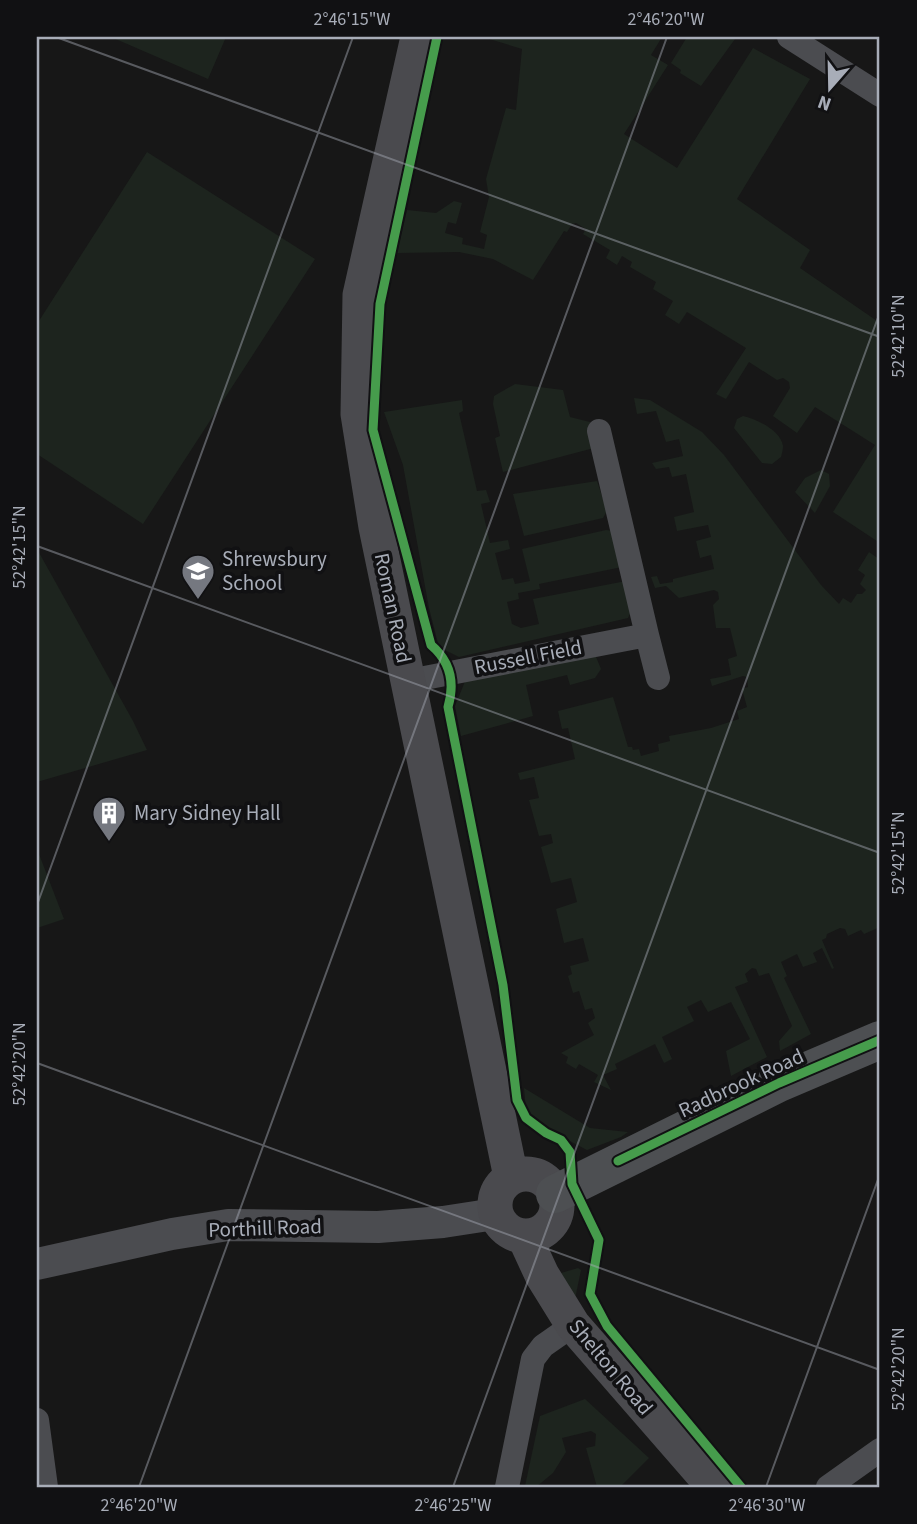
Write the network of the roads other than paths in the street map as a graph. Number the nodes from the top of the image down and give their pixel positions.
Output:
1 (418, 37) edge
2 (789, 37) edge
3 (880, 95) edge
4 (599, 431) dead end
5 (648, 635) junction
6 (658, 678) dead end
7 (409, 681) junction
8 (880, 1040) edge
9 (511, 1177) junction
10 (555, 1194) junction
11 (495, 1214) junction
12 (524, 1236) junction
13 (37, 1264) edge
14 (573, 1325) junction
15 (37, 1420) edge
16 (880, 1450) edge
17 (46, 1487) edge
18 (507, 1487) edge
19 (714, 1487) edge
20 (828, 1487) edge

1 - 7 main road, Roman Road
2 - 3 street
4 - 5 street
5 - 6 street
5 - 7 street, Russell Field
7 - 9 main road, Roman Road
8 - 10 main road, Radbrook Road
9 - 10 main road
9 - 11 main road
10 - 12 main road
11 - 12 main road
11 - 13 street, Porthill Road
12 - 14 main road, Shelton Road
14 - 18 street
14 - 19 main road, Shelton Road
15 - 17 street
16 - 20 street

